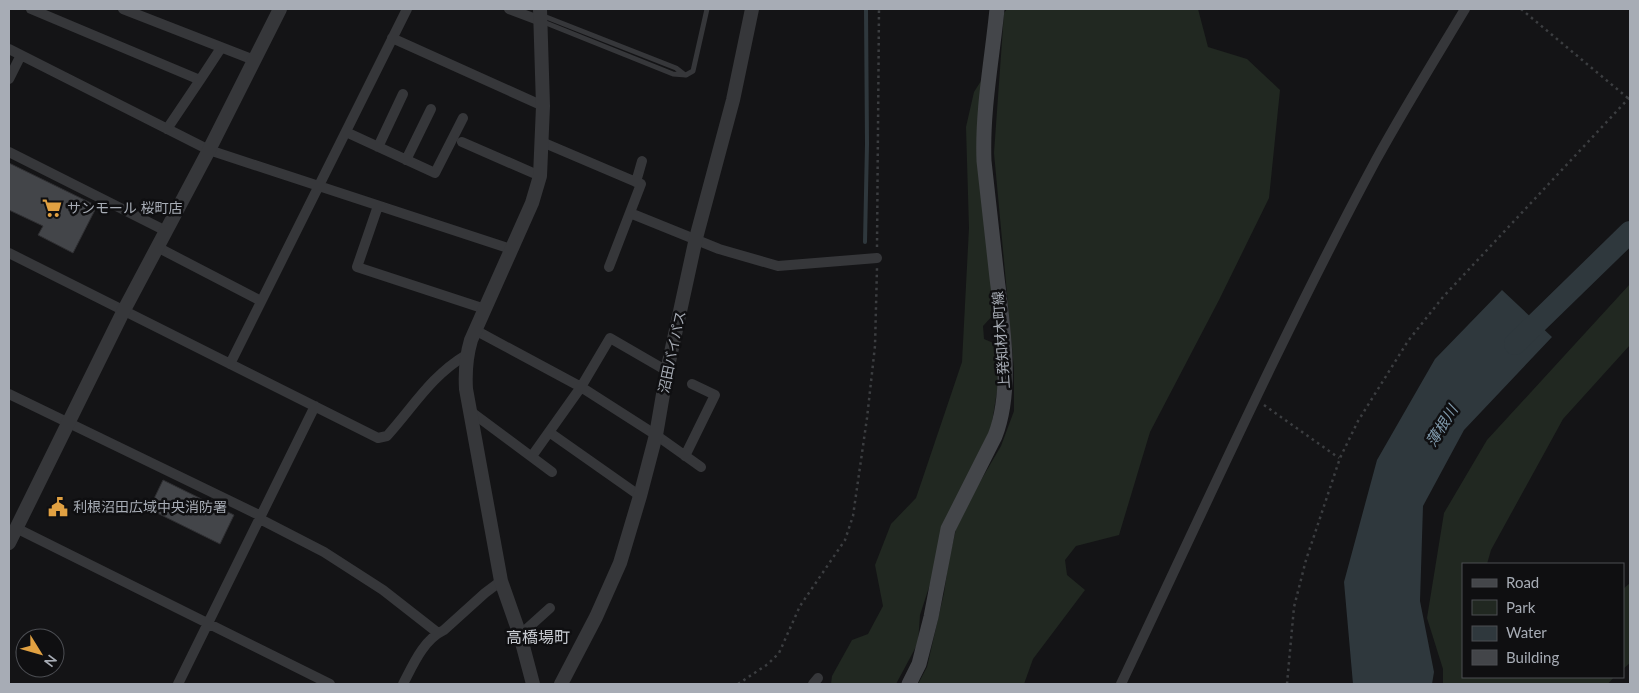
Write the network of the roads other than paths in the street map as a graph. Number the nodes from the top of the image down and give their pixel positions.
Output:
1 (31, 9) edge
2 (123, 9) edge
3 (280, 9) edge
4 (407, 9) edge
5 (509, 9) edge
6 (707, 9) edge
7 (752, 9) edge
8 (997, 9) edge
9 (1465, 9) edge
10 (540, 15) edge
11 (392, 38) junction
12 (221, 48) junction
13 (9, 49) edge
14 (21, 55) junction
15 (254, 60) junction
16 (9, 79) edge
17 (200, 80) junction
18 (402, 94) dead end
19 (543, 106) junction
20 (431, 109) dead end
21 (463, 118) dead end
22 (167, 129) junction
23 (346, 132) junction
24 (462, 142) dead end
25 (542, 142) junction
26 (378, 147) junction
27 (209, 150) junction
28 (9, 152) edge
29 (406, 160) junction
30 (642, 161) dead end
31 (540, 176) junction
32 (636, 182) junction
33 (319, 187) junction
34 (378, 206) junction
35 (630, 213) junction
36 (166, 231) junction
37 (696, 238) junction
38 (157, 247) junction
39 (511, 249) junction
40 (9, 253) edge
41 (877, 258) road end
42 (609, 267) dead end
43 (262, 301) junction
44 (124, 310) junction
45 (485, 310) junction
46 (475, 330) junction
47 (466, 355) junction
48 (230, 364) junction
49 (667, 371) junction
50 (692, 384) dead end
51 (581, 387) junction
52 (9, 394) edge
53 (315, 406) junction
54 (470, 411) junction
55 (69, 424) junction
56 (549, 432) junction
57 (656, 435) junction
58 (532, 456) junction
59 (685, 456) junction
60 (701, 467) dead end
61 (552, 472) dead end
62 (640, 496) junction
63 (261, 518) junction
64 (12, 526) edge
65 (9, 543) edge
66 (501, 581) junction
67 (550, 608) dead end
68 (209, 624) junction
69 (438, 633) junction
70 (520, 635) junction
71 (178, 684) edge
72 (330, 684) edge
73 (403, 684) edge
74 (533, 684) edge
75 (561, 684) edge
76 (909, 684) edge
77 (1121, 684) edge

1 - 17 street
2 - 12 street
3 - 15 street
4 - 11 street
5 - 10 street
6 - 10 lane
7 - 37 street, 沼田バイパス
8 - 76 main road, 上発知材木町線
9 - 77 street
10 - 19 street
11 - 19 street
11 - 23 street
12 - 15 street
12 - 17 street
13 - 14 street
14 - 16 street
14 - 22 street
15 - 27 street
17 - 22 street
18 - 26 street
19 - 25 street
20 - 29 street
21 - 29 street
22 - 27 street
23 - 26 street
23 - 33 street
24 - 31 street
25 - 31 street
25 - 32 street
26 - 29 street
27 - 33 street
27 - 36 street
28 - 36 street
30 - 32 street
31 - 39 street
32 - 35 street
33 - 34 street
33 - 43 street
34 - 39 street
34 - 45 street
35 - 37 street
35 - 42 street
36 - 38 street
37 - 41 street
37 - 49 street, 沼田バイパス
38 - 43 street
38 - 44 street
39 - 45 street
40 - 44 street
43 - 48 street
44 - 48 street
44 - 55 street
45 - 46 street
46 - 47 street
46 - 51 street
47 - 53 street
47 - 54 street
48 - 53 street
49 - 51 street
49 - 57 street, 沼田バイパス
50 - 59 street
51 - 56 street
51 - 57 street
52 - 55 street
53 - 63 street
54 - 58 street
54 - 66 street
55 - 63 street
55 - 64 street
56 - 58 street
56 - 62 street
57 - 59 street
57 - 62 street, 沼田バイパス
58 - 61 street
59 - 60 street
62 - 75 street, 沼田バイパス
63 - 68 street
63 - 69 street
64 - 65 street
64 - 68 street
66 - 69 street
66 - 70 street
67 - 70 street
68 - 71 street
68 - 72 street
69 - 73 street
70 - 74 street

